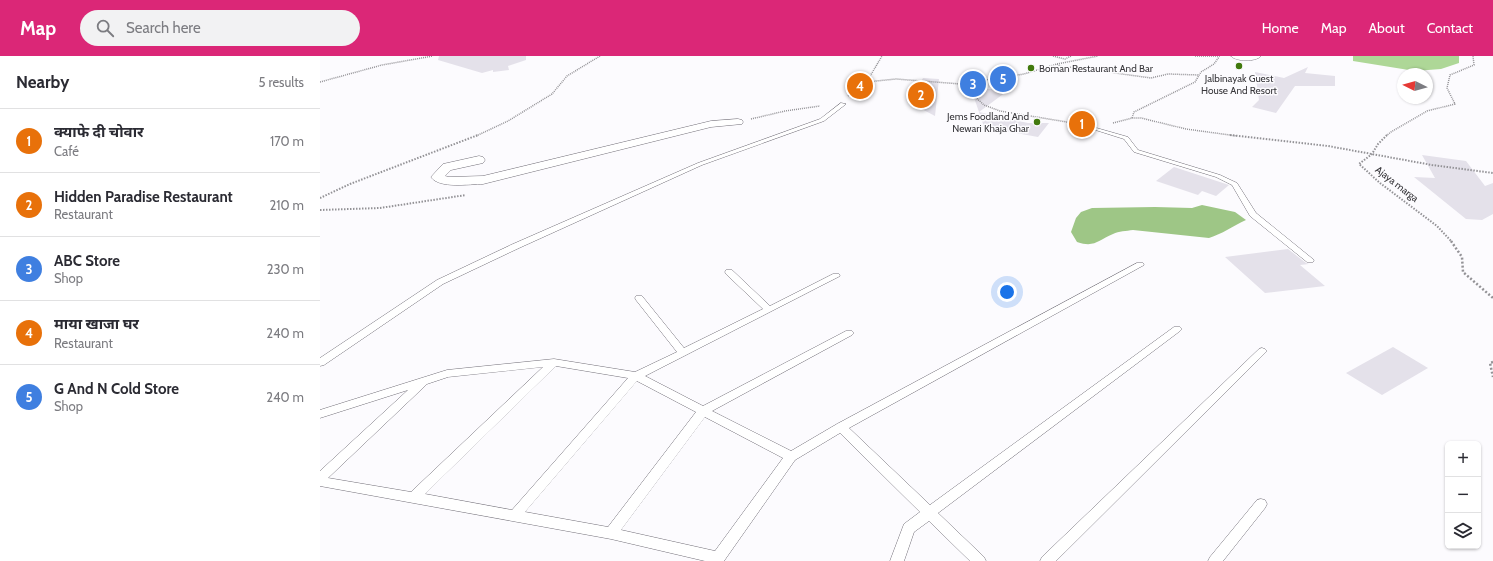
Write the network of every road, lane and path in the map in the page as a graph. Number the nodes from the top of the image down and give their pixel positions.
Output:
1 (433, 56) edge
2 (600, 56) edge
3 (882, 56) edge
4 (1053, 56) edge
5 (1071, 56) edge
6 (1098, 56) edge
7 (1195, 56) edge
8 (1220, 56) edge
9 (1237, 56) edge
10 (1255, 56) edge
11 (1473, 56) edge
12 (1065, 59) junction
13 (1057, 64) junction
14 (1199, 75) junction
15 (320, 82) edge
16 (866, 83) dead end
17 (961, 84) dead end
18 (843, 104) dead end
19 (1132, 118) junction
20 (738, 122) dead end
21 (1088, 126) junction
22 (1372, 154) junction
23 (479, 160) dead end
24 (1493, 173) edge
25 (320, 198) edge
26 (1310, 260) dead end
27 (1140, 265) dead end
28 (729, 272) dead end
29 (836, 276) dead end
30 (639, 298) dead end
31 (1493, 298) edge
32 (769, 310) junction
33 (1177, 329) dead end
34 (849, 333) dead end
35 (1262, 351) dead end
36 (683, 353) junction
37 (554, 362) junction
38 (1493, 362) edge
39 (320, 363) edge
40 (636, 376) junction
41 (1493, 377) edge
42 (426, 380) junction
43 (703, 411) junction
44 (320, 414) edge
45 (841, 427) junction
46 (791, 457) junction
47 (320, 478) edge
48 (320, 481) edge
49 (413, 498) junction
50 (1261, 504) dead end
51 (514, 516) junction
52 (611, 533) junction
53 (717, 560) edge
54 (897, 561) edge
55 (979, 561) edge
56 (1047, 561) edge
57 (1215, 561) edge

1 - 15 path
2 - 25 path
3 - 16 path
4 - 12 path
5 - 12 path
6 - 13 path
7 - 8 path
8 - 14 path
9 - 10 main road
11 - 22 path, Ajaya marga
12 - 13 path
13 - 14 path
14 - 19 path
17 - 21 path
18 - 39 lane
19 - 21 path
19 - 22 path
20 - 23 street
21 - 26 lane
22 - 24 path
22 - 31 path, Ajaya marga
27 - 45 lane
28 - 32 lane
29 - 32 lane
30 - 36 lane
32 - 36 lane
33 - 54 lane
34 - 43 lane
35 - 56 lane
36 - 40 lane
37 - 40 lane
37 - 42 lane
37 - 49 lane
38 - 41 path
40 - 43 lane
40 - 51 lane
42 - 44 lane
42 - 47 lane
43 - 46 lane
43 - 52 lane
45 - 46 lane
45 - 55 lane
46 - 53 lane
48 - 49 lane
49 - 51 lane
50 - 57 lane
51 - 52 lane
52 - 53 lane

